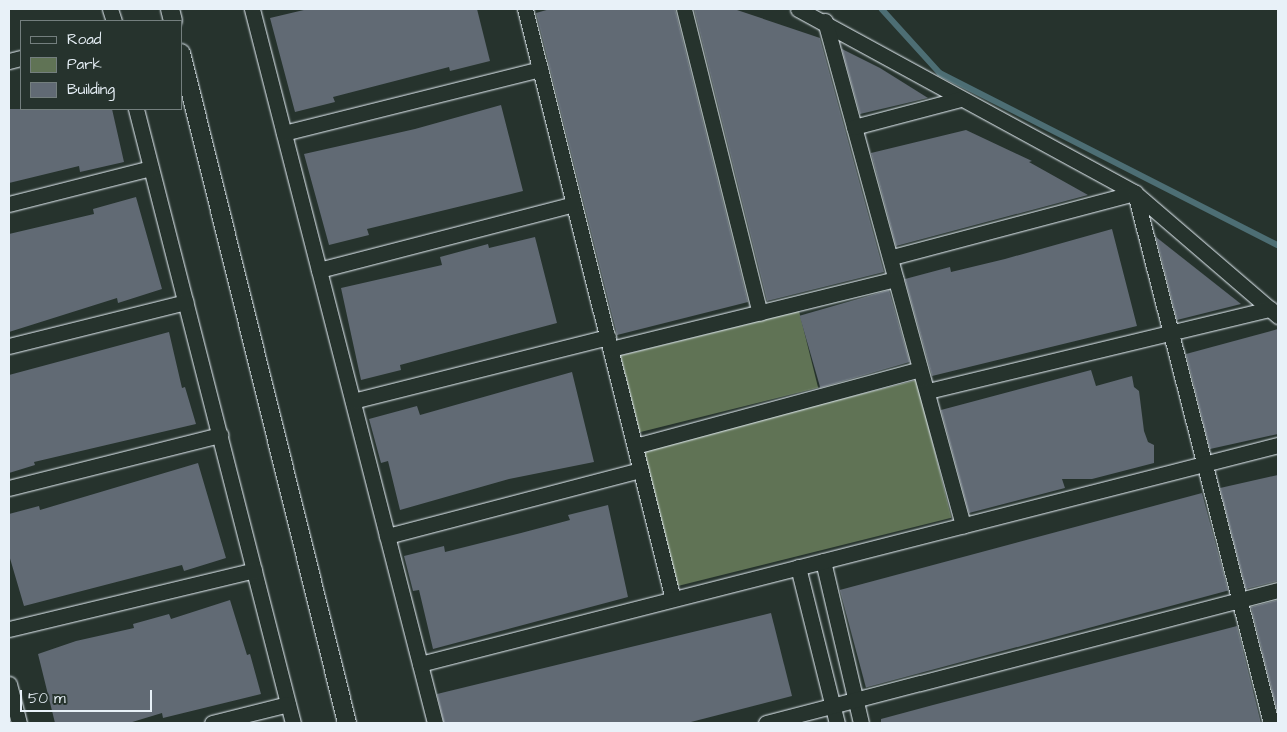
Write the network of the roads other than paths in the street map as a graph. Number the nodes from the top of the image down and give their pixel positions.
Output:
1 (252, 9) edge
2 (525, 9) edge
3 (684, 9) edge
4 (798, 9) edge
5 (825, 21) junction
6 (182, 57) edge
7 (540, 69) junction
8 (961, 99) junction
9 (136, 110) edge
10 (854, 127) junction
11 (284, 133) junction
12 (151, 168) junction
13 (1135, 193) junction
14 (9, 204) edge
15 (574, 204) junction
16 (892, 256) junction
17 (319, 270) junction
18 (896, 279) junction
19 (186, 302) junction
20 (760, 312) junction
21 (1274, 313) edge
22 (1171, 333) junction
23 (609, 343) junction
24 (9, 346) edge
25 (920, 369) junction
26 (928, 391) junction
27 (353, 400) junction
28 (220, 435) junction
29 (1278, 445) edge
30 (635, 446) junction
31 (1204, 464) junction
32 (641, 470) junction
33 (9, 488) edge
34 (963, 525) junction
35 (387, 536) junction
36 (823, 561) junction
37 (798, 568) junction
38 (254, 570) junction
39 (1278, 590) edge
40 (674, 599) junction
41 (1240, 600) junction
42 (9, 629) edge
43 (420, 664) junction
44 (9, 684) edge
45 (856, 700) junction
46 (288, 704) junction
47 (833, 706) junction
48 (19, 723) edge
49 (212, 723) edge
50 (293, 723) edge
51 (347, 723) edge
52 (436, 723) edge
53 (766, 723) edge
54 (837, 723) edge
55 (862, 723) edge
56 (1271, 723) edge

1 - 11 street
2 - 7 street
3 - 20 street
4 - 5 street
5 - 8 street
5 - 10 street
6 - 51 street
7 - 11 street
7 - 15 street
8 - 10 street
8 - 13 street
9 - 12 street
10 - 16 street
11 - 17 street
12 - 14 street
12 - 19 street
13 - 16 street
13 - 21 street
13 - 22 street
15 - 17 street
15 - 23 street
16 - 18 street
17 - 27 street
18 - 20 street
18 - 25 street
19 - 24 street
19 - 28 street
20 - 23 street
21 - 22 street
22 - 26 street
22 - 31 street
23 - 27 street
23 - 30 street
25 - 26 street
25 - 30 street
26 - 34 street
27 - 35 street
28 - 33 street
28 - 38 street
29 - 31 street
30 - 32 street
31 - 34 street
31 - 41 street
32 - 35 street
32 - 40 street
34 - 36 street
35 - 43 street
36 - 37 street
36 - 45 street
37 - 40 street
37 - 47 street
38 - 42 street
38 - 46 street
39 - 41 street
40 - 43 street
41 - 45 street
41 - 56 street
43 - 52 street
44 - 48 street
45 - 47 street
45 - 55 street
46 - 49 street
46 - 50 street
47 - 53 street
47 - 54 street

